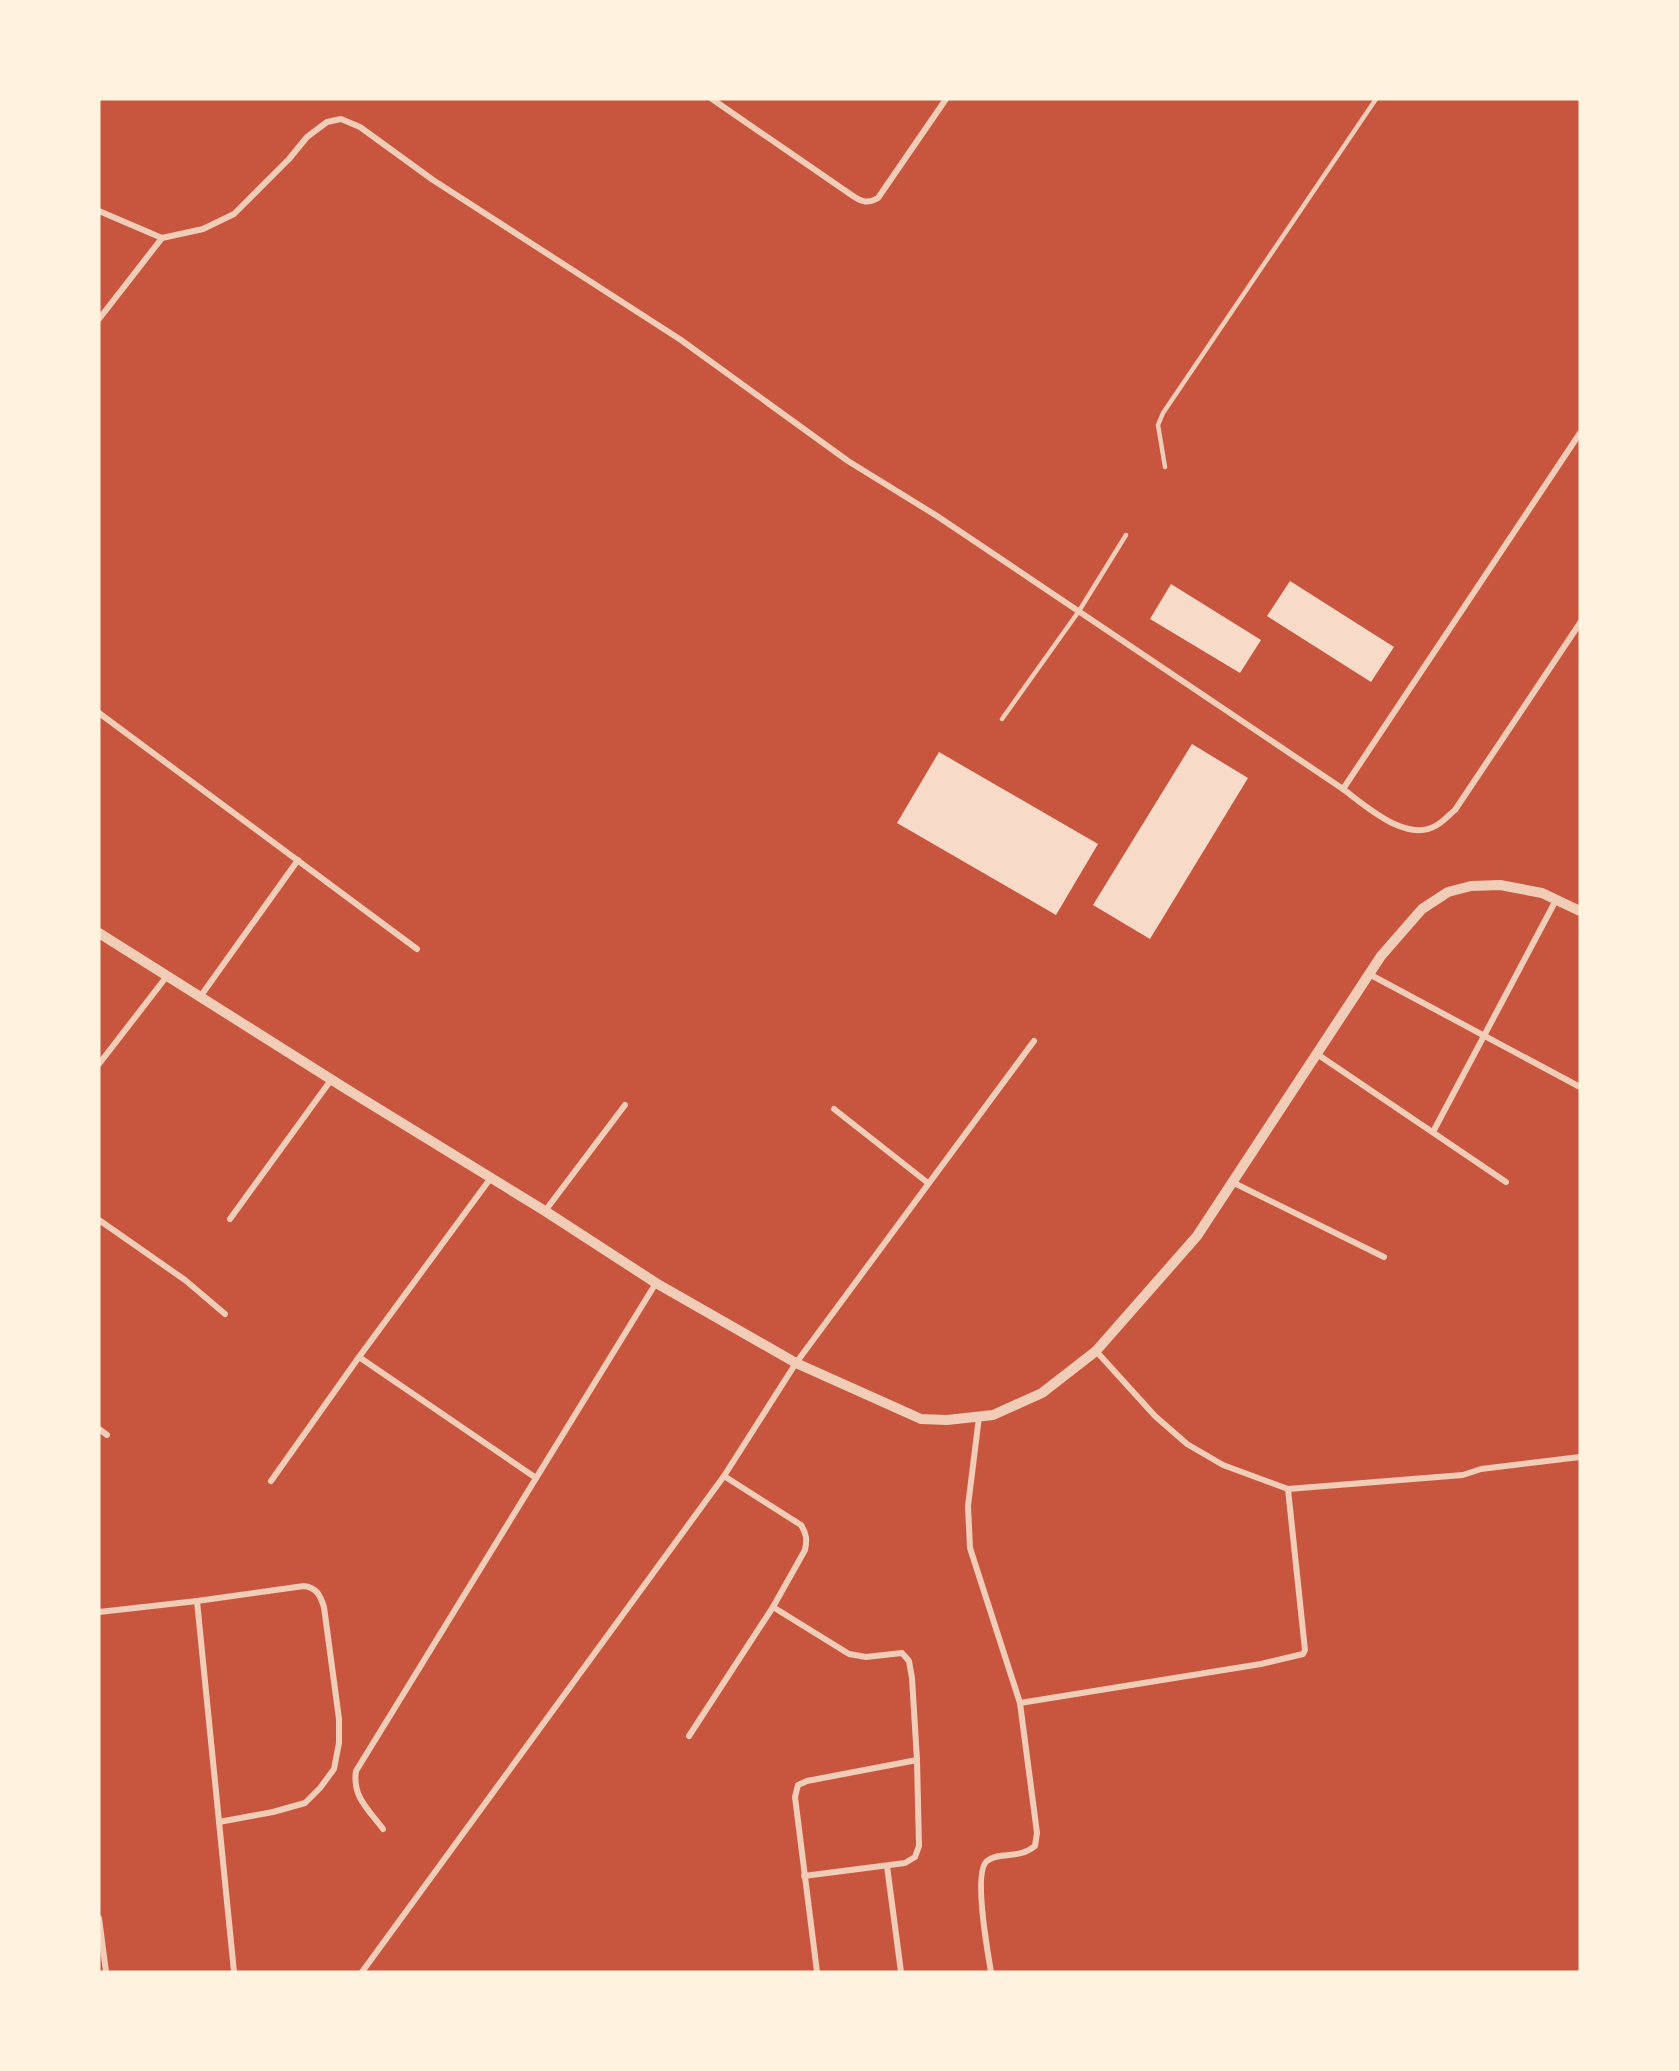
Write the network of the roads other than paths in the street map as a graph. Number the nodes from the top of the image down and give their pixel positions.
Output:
1 (712, 99) edge
2 (946, 99) edge
3 (1376, 99) edge
4 (99, 211) edge
5 (162, 238) junction
6 (99, 319) edge
7 (1580, 433) edge
8 (1165, 467) dead end
9 (1126, 534) dead end
10 (1079, 611) junction
11 (1580, 623) edge
12 (99, 713) edge
13 (1002, 719) dead end
14 (1343, 789) junction
15 (298, 860) junction
16 (1557, 900) junction
17 (1580, 911) edge
18 (99, 933) edge
19 (417, 949) dead end
20 (1369, 974) junction
21 (167, 976) junction
22 (200, 997) junction
23 (1483, 1037) junction
24 (1034, 1041) dead end
25 (1317, 1054) junction
26 (99, 1064) edge
27 (331, 1080) junction
28 (1580, 1087) edge
29 (626, 1105) dead end
30 (834, 1109) dead end
31 (1433, 1132) junction
32 (490, 1179) junction
33 (1232, 1182) junction
34 (1506, 1182) dead end
35 (928, 1183) junction
36 (544, 1211) junction
37 (230, 1219) dead end
38 (99, 1220) edge
39 (1384, 1257) dead end
40 (656, 1283) junction
41 (225, 1314) dead end
42 (1096, 1351) junction
43 (358, 1357) junction
44 (796, 1363) junction
45 (979, 1417) junction
46 (99, 1429) edge
47 (107, 1436) dead end
48 (1580, 1457) edge
49 (724, 1476) junction
50 (536, 1478) junction
51 (272, 1481) dead end
52 (1288, 1489) junction
53 (197, 1601) junction
54 (773, 1607) junction
55 (99, 1612) edge
56 (1020, 1703) junction
57 (689, 1736) dead end
58 (917, 1760) junction
59 (219, 1822) junction
60 (383, 1829) dead end
61 (887, 1866) junction
62 (804, 1876) junction
63 (99, 1918) edge
64 (106, 1972) edge
65 (234, 1972) edge
66 (362, 1972) edge
67 (817, 1972) edge
68 (901, 1972) edge
69 (991, 1972) edge

1 - 2 street
3 - 8 lane
4 - 5 street
5 - 6 street
5 - 10 street
7 - 14 street
9 - 10 lane
10 - 13 lane
10 - 14 street
11 - 14 street
12 - 15 street
15 - 19 street
15 - 22 street
16 - 17 street
16 - 20 street
16 - 23 street
18 - 21 street
20 - 23 street
20 - 25 street
21 - 22 street
21 - 26 street
22 - 27 street
23 - 28 street
23 - 31 street
24 - 35 street
25 - 31 street
25 - 33 street
27 - 32 street
27 - 37 street
29 - 36 street
30 - 35 street
31 - 34 street
32 - 36 street
32 - 43 street
33 - 39 street
33 - 42 street
35 - 44 street
36 - 40 street
38 - 41 street
40 - 44 street
40 - 50 street
42 - 45 street
42 - 52 street
43 - 50 street
43 - 51 street
44 - 45 street
44 - 49 street
45 - 56 street
46 - 47 street
48 - 52 street
49 - 54 street
49 - 66 street
50 - 60 street
52 - 56 street
53 - 55 street
53 - 59 street
53 - 59 street
54 - 57 street
54 - 58 street
56 - 69 street
58 - 61 street
58 - 62 street
59 - 65 street
61 - 62 street
61 - 68 street
62 - 67 street
63 - 64 street

